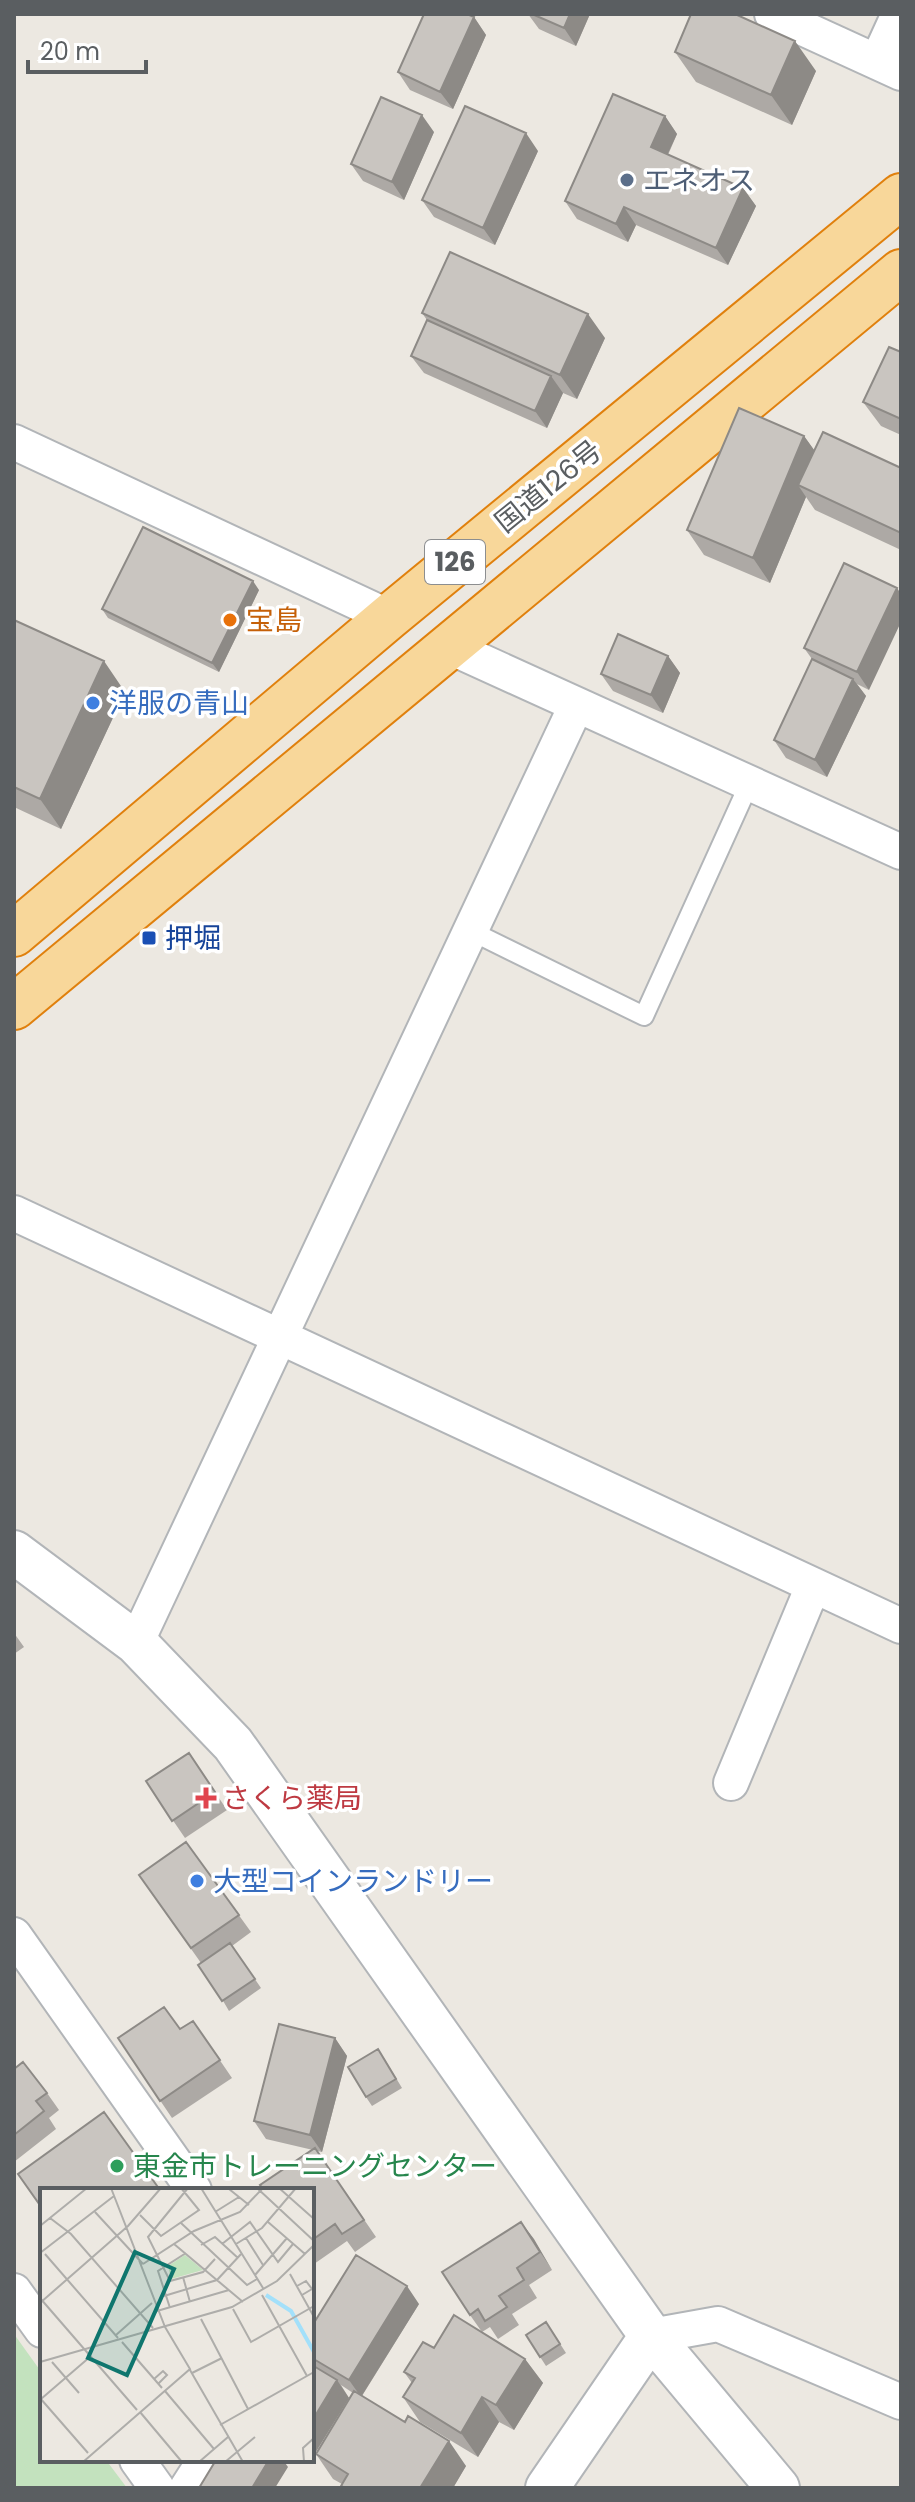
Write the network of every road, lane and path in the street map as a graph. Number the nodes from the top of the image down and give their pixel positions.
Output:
1 (772, 14) edge
2 (899, 14) edge
3 (889, 68) edge
4 (901, 196) edge
5 (901, 272) edge
6 (14, 442) edge
7 (389, 617) junction
8 (450, 647) junction
9 (576, 706) junction
10 (749, 784) junction
11 (901, 852) edge
12 (471, 931) junction
13 (14, 934) edge
14 (14, 1007) edge
15 (14, 1213) edge
16 (280, 1339) junction
17 (14, 1552) edge
18 (813, 1586) junction
19 (901, 1626) edge
20 (136, 1643) junction
21 (731, 1783) dead end
22 (14, 1935) edge
23 (193, 2188) edge
24 (14, 2291) edge
25 (40, 2327) edge
26 (651, 2336) junction
27 (901, 2402) edge
28 (138, 2462) edge
29 (204, 2462) edge
30 (157, 2488) edge
31 (187, 2488) edge
32 (547, 2488) edge
33 (778, 2488) edge

1 - 3 street
2 - 3 street
4 - 7 highway, 国道126号 / 126
5 - 8 highway, 126
6 - 7 street
7 - 13 highway, 国道126号 / 126
8 - 9 street
8 - 14 highway, 126
9 - 10 street
9 - 12 street
10 - 11 street
10 - 12 lane
12 - 16 street
15 - 16 street
16 - 18 street
16 - 20 street
17 - 20 street
18 - 19 street
18 - 21 street
20 - 26 street
22 - 23 street
24 - 25 street
26 - 27 street
26 - 32 street
26 - 33 street
28 - 30 street
29 - 31 street

